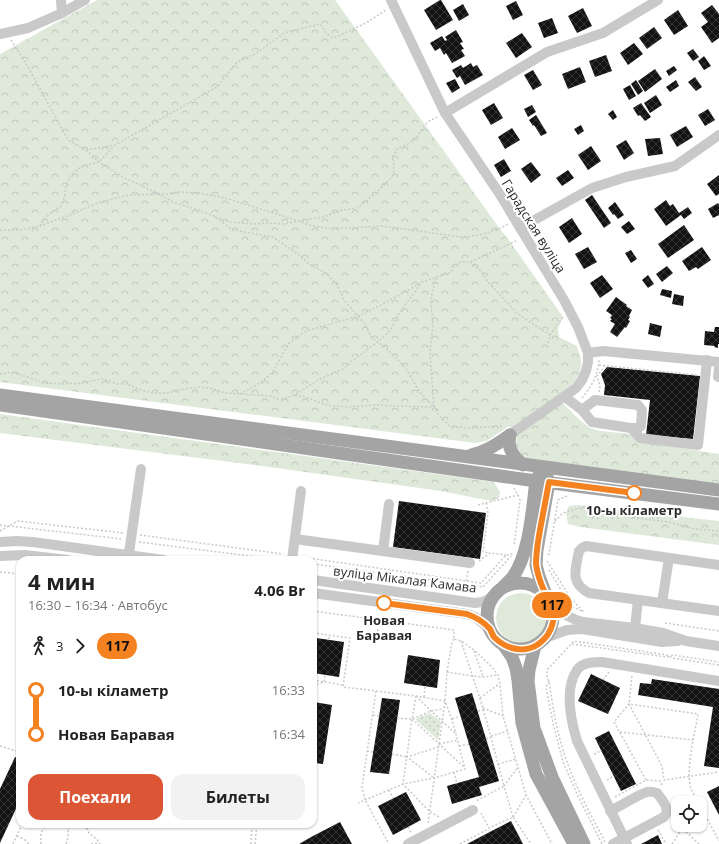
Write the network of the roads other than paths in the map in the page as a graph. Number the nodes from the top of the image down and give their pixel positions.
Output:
1 (61, 0) edge
2 (85, 0) edge
3 (658, 0) edge
4 (393, 3) edge
5 (62, 13) junction
6 (4, 34) edge
7 (444, 110) junction
8 (719, 135) edge
9 (520, 228) junction
10 (588, 353) junction
11 (707, 360) junction
12 (719, 362) edge
13 (0, 395) edge
14 (565, 397) junction
15 (0, 405) edge
16 (582, 410) junction
17 (631, 428) junction
18 (506, 432) junction
19 (462, 456) junction
20 (523, 465) junction
21 (141, 468) dead end
22 (543, 468) junction
23 (542, 482) junction
24 (719, 490) edge
25 (301, 491) dead end
26 (719, 504) edge
27 (392, 509) dead end
28 (295, 539) junction
29 (0, 542) edge
30 (383, 551) junction
31 (0, 556) edge
32 (117, 556) edge
33 (129, 556) edge
34 (292, 556) edge
35 (16, 557) edge
36 (669, 558) junction
37 (470, 563) road end
38 (719, 564) edge
39 (317, 581) edge
40 (498, 593) junction
41 (317, 594) edge
42 (549, 600) junction
43 (638, 600) junction
44 (662, 603) junction
45 (719, 611) edge
46 (635, 628) junction
47 (490, 629) junction
48 (686, 640) junction
49 (540, 642) junction
50 (502, 644) junction
51 (719, 646) edge
52 (719, 681) edge
53 (476, 806) road end
54 (610, 811) junction
55 (625, 841) edge
56 (408, 844) edge
57 (574, 844) edge
58 (584, 844) edge
59 (613, 844) edge

1 - 5 street
2 - 5 street
3 - 7 street
4 - 7 street, Гарадская вуліца
5 - 6 street
7 - 9 street, Гарадская вуліца
8 - 9 street
9 - 10 street, Гарадская вуліца
10 - 11 street
10 - 14 street
11 - 12 street
11 - 17 street
13 - 19 main road
14 - 16 street
14 - 18 street
15 - 23 main road
16 - 17 street
16 - 17 street
18 - 19 main road
18 - 20 main road
19 - 20 main road
20 - 22 main road
21 - 33 street
22 - 23 main road
22 - 24 main road
23 - 26 main road
23 - 40 main road
23 - 42 main road
25 - 28 street
27 - 30 street
28 - 30 street
28 - 34 street
29 - 32 street
30 - 37 street
31 - 35 street
36 - 38 street
36 - 43 street
36 - 44 street
39 - 40 street, вуліца Мікалая Камава
40 - 42 main road
40 - 47 main road
41 - 47 street, вуліца Мікалая Камава
42 - 46 street
42 - 49 main road
43 - 44 street
43 - 46 street
44 - 45 street
46 - 48 street
47 - 50 main road
48 - 49 street
48 - 51 street
49 - 50 main road
49 - 58 main road
50 - 57 main road
52 - 54 street
53 - 56 street
54 - 55 street
54 - 55 street
55 - 59 street

